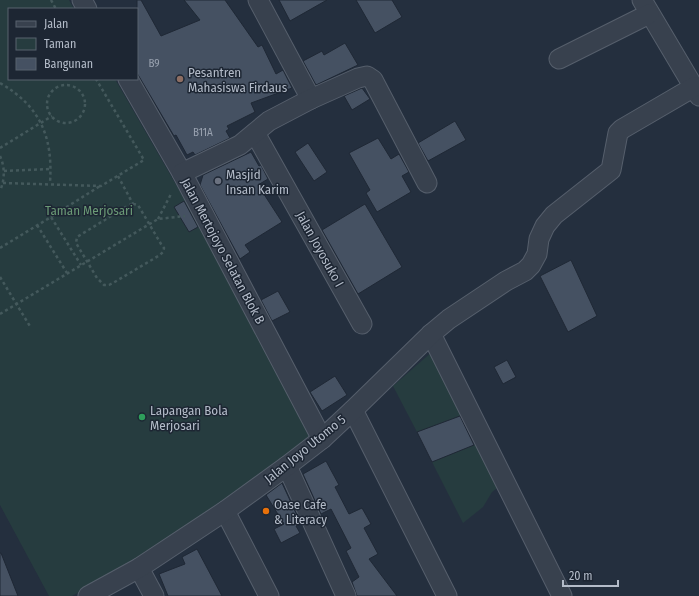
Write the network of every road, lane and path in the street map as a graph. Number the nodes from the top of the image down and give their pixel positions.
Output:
1 (258, 0) edge
2 (646, 7) edge
3 (559, 59) dead end
4 (97, 80) edge
5 (129, 80) edge
6 (0, 83) edge
7 (696, 92) edge
8 (311, 99) junction
9 (52, 116) junction
10 (41, 123) junction
11 (255, 133) junction
12 (0, 148) edge
13 (0, 156) edge
14 (51, 168) junction
15 (4, 171) junction
16 (118, 176) junction
17 (185, 178) junction
18 (3, 182) junction
19 (50, 183) junction
20 (428, 183) dead end
21 (100, 186) junction
22 (0, 191) edge
23 (133, 204) junction
24 (201, 209) junction
25 (51, 217) junction
26 (158, 219) junction
27 (149, 224) junction
28 (37, 225) junction
29 (0, 248) edge
30 (87, 261) junction
31 (81, 265) junction
32 (67, 273) junction
33 (0, 277) edge
34 (16, 304) junction
35 (0, 314) edge
36 (362, 324) dead end
37 (31, 328) dead end
38 (431, 334) junction
39 (354, 410) junction
40 (318, 432) junction
41 (287, 466) junction
42 (225, 511) junction
43 (139, 568) junction
44 (88, 596) edge
45 (154, 596) edge
46 (269, 596) edge
47 (346, 596) edge
48 (447, 596) edge
49 (562, 596) edge

1 - 8 street
2 - 3 street
2 - 7 street
4 - 16 path
5 - 17 street, Jalan Mertojoyo Selatan Blok B
6 - 10 path
7 - 38 street, Jalan Joyo Utomo 5
8 - 11 street
8 - 20 street
9 - 9 path
9 - 10 path
10 - 12 path
10 - 14 path
11 - 17 street
11 - 36 street, Jalan Joyosuko I
13 - 15 path
14 - 15 path
14 - 19 path
15 - 18 path
16 - 21 path
16 - 23 path
17 - 24 street, Jalan Mertojoyo Selatan Blok B
17 - 26 path
18 - 19 path
18 - 22 path
19 - 21 path
21 - 25 path
23 - 27 path
23 - 30 path
24 - 26 path
24 - 40 street, Jalan Mertojoyo Selatan Blok B
25 - 28 path
25 - 31 path
26 - 27 path
27 - 30 path
27 - 30 path
28 - 29 path
28 - 32 path
30 - 31 path
31 - 32 path
32 - 34 path
33 - 34 path
34 - 35 path
34 - 37 path
38 - 39 street, Jalan Joyo Utomo 5
38 - 49 street
39 - 40 street, Jalan Joyo Utomo 5
39 - 48 street
40 - 41 street, Jalan Joyo Utomo 5
41 - 42 street, Jalan Joyo Utomo 5
41 - 47 street
42 - 43 street, Jalan Joyo Utomo 5
42 - 46 street
43 - 44 street, Jalan Joyo Utomo 5
43 - 45 street

